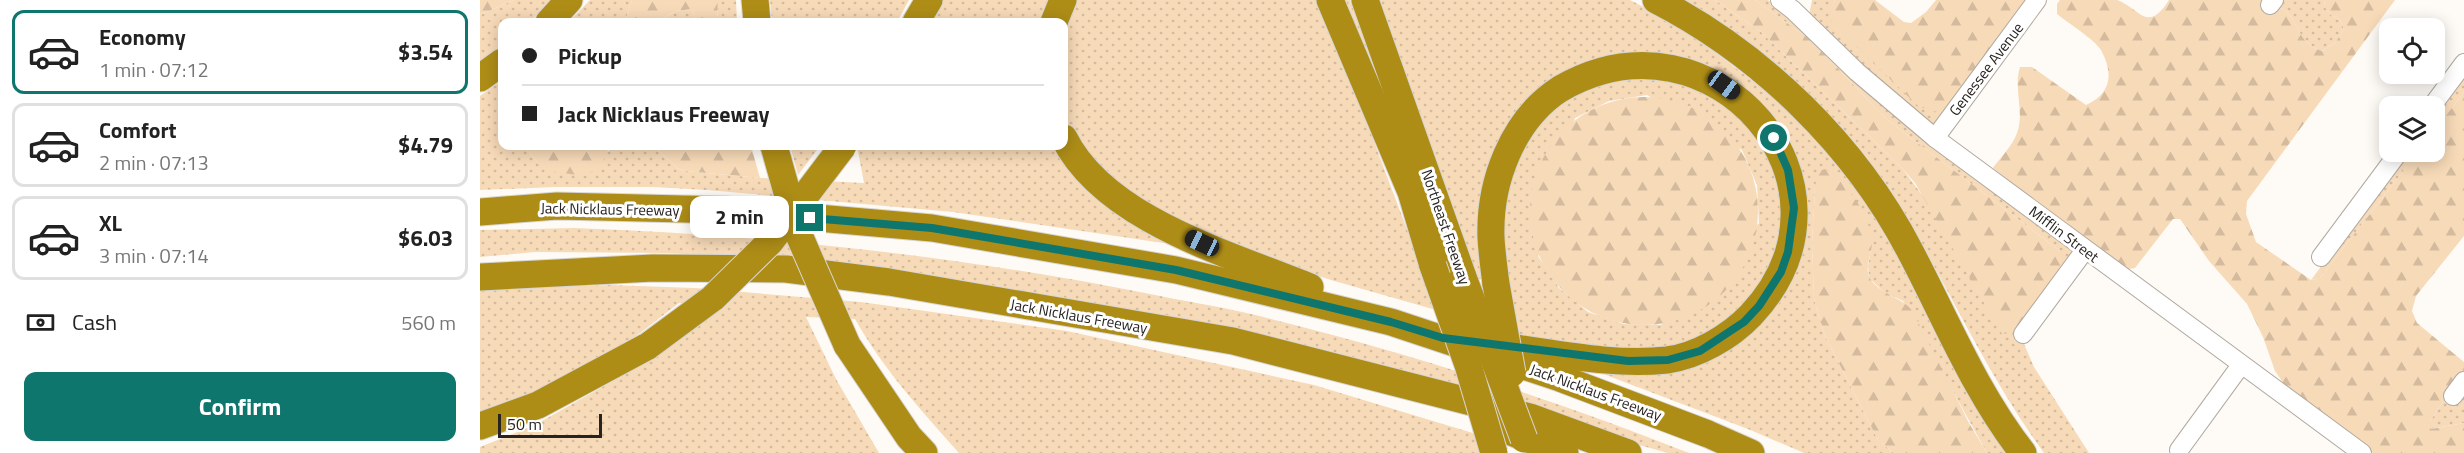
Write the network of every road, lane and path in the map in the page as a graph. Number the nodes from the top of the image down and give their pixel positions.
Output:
1 (569, 0) edge
2 (755, 0) edge
3 (929, 0) edge
4 (1063, 0) edge
5 (1330, 0) edge
6 (1365, 0) edge
7 (1656, 0) edge
8 (2037, 0) edge
9 (1791, 3) edge
10 (553, 18) edge
11 (757, 18) edge
12 (918, 18) edge
13 (1055, 18) edge
14 (2464, 63) edge
15 (498, 65) edge
16 (480, 78) edge
17 (2439, 96) edge
18 (1935, 138) junction
19 (1068, 144) edge
20 (775, 150) edge
21 (840, 150) edge
22 (2392, 162) edge
23 (480, 212) edge
24 (2085, 250) junction
25 (2321, 257) dead end
26 (480, 277) edge
27 (1391, 322) junction
28 (2023, 334) dead end
29 (1443, 338) junction
30 (847, 345) junction
31 (2241, 365) junction
32 (2464, 381) edge
33 (1426, 392) junction
34 (2453, 396) dead end
35 (480, 426) edge
36 (1525, 446) edge
37 (2179, 450) dead end
38 (898, 453) edge
39 (924, 453) edge
40 (1494, 453) edge
41 (1564, 453) edge
42 (1628, 453) edge
43 (1751, 453) edge
44 (2023, 453) edge
45 (2362, 453) edge

1 - 10 highway
2 - 11 highway
3 - 12 highway
4 - 13 highway
5 - 40 highway, bridge
6 - 36 highway, Northeast Freeway, bridge
7 - 44 highway
8 - 18 street, Genessee Avenue
9 - 18 street, Mifflin Street
14 - 17 street
15 - 16 highway
18 - 24 street, Mifflin Street
19 - 27 highway
20 - 30 highway, bridge
21 - 35 highway, bridge
22 - 25 street
23 - 27 highway, Jack Nicklaus Freeway
24 - 28 street
24 - 31 street, Mifflin Street
26 - 33 highway, Jack Nicklaus Freeway
27 - 29 highway, Jack Nicklaus Freeway
29 - 36 highway, bridge
29 - 43 highway, Jack Nicklaus Freeway
30 - 38 highway
30 - 39 highway
31 - 37 street
31 - 45 street, Mifflin Street
32 - 34 street
33 - 41 highway
33 - 42 highway, Jack Nicklaus Freeway

